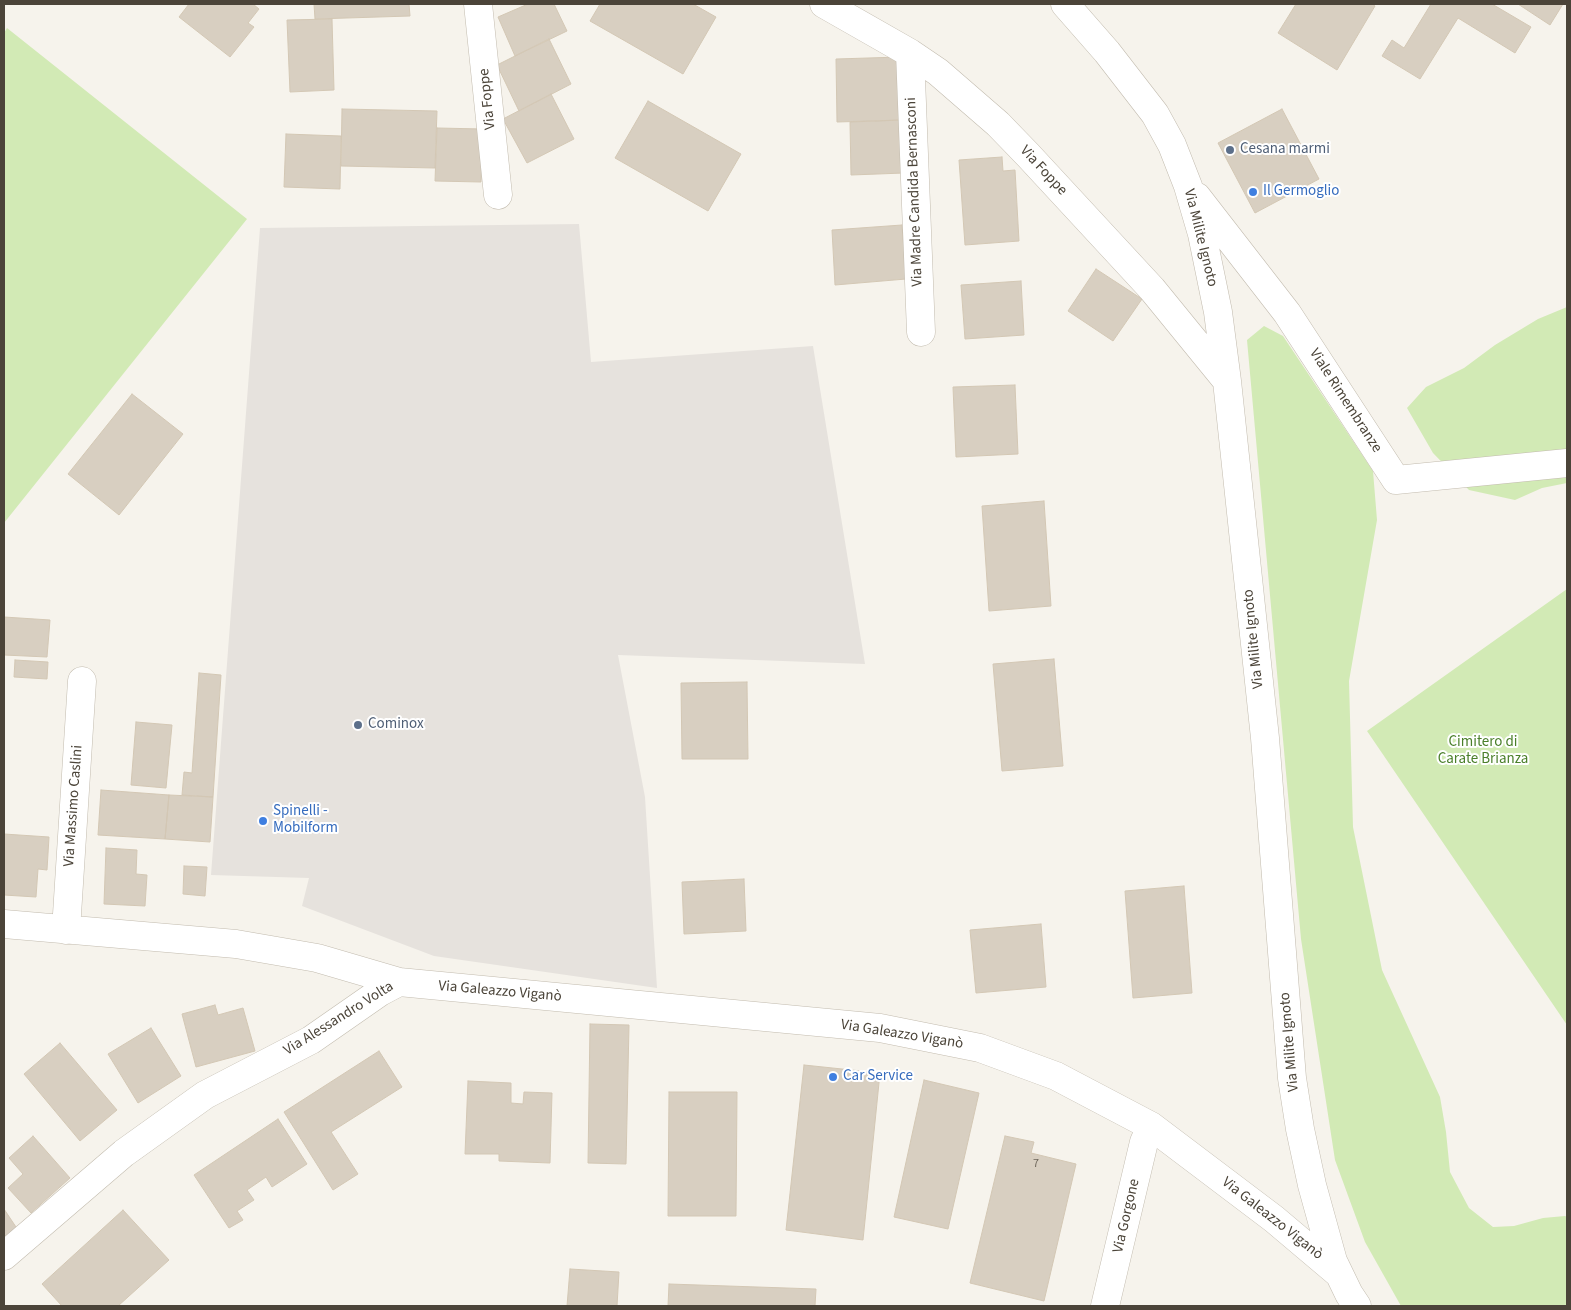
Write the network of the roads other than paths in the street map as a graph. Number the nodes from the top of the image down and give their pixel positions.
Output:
1 (478, 4) edge
2 (824, 4) edge
3 (1066, 4) edge
4 (910, 53) junction
5 (1188, 186) junction
6 (498, 195) dead end
7 (921, 332) dead end
8 (1227, 381) junction
9 (1567, 463) edge
10 (82, 681) dead end
11 (4, 924) edge
12 (66, 930) junction
13 (399, 982) junction
14 (1151, 1126) junction
15 (4, 1256) edge
16 (1339, 1274) junction
17 (1105, 1306) edge
18 (1357, 1306) edge

1 - 6 street, Via Foppe
2 - 4 street, Via Foppe
3 - 5 street, Via Milite Ignoto
4 - 7 street, Via Madre Candida Bernasconi
4 - 8 street, Via Foppe
5 - 8 street, Via Milite Ignoto
5 - 9 street, Viale Rimembranze
8 - 16 street, Via Milite Ignoto
10 - 12 street, Via Massimo Caslini
11 - 12 street, Via Alessandro Volta
12 - 13 street, Via Alessandro Volta
13 - 14 street, Via Galeazzo Viganò
13 - 15 street, Via Alessandro Volta
14 - 16 street, Via Galeazzo Viganò
14 - 17 street, Via Gorgone
16 - 18 street, Via Milite Ignoto

